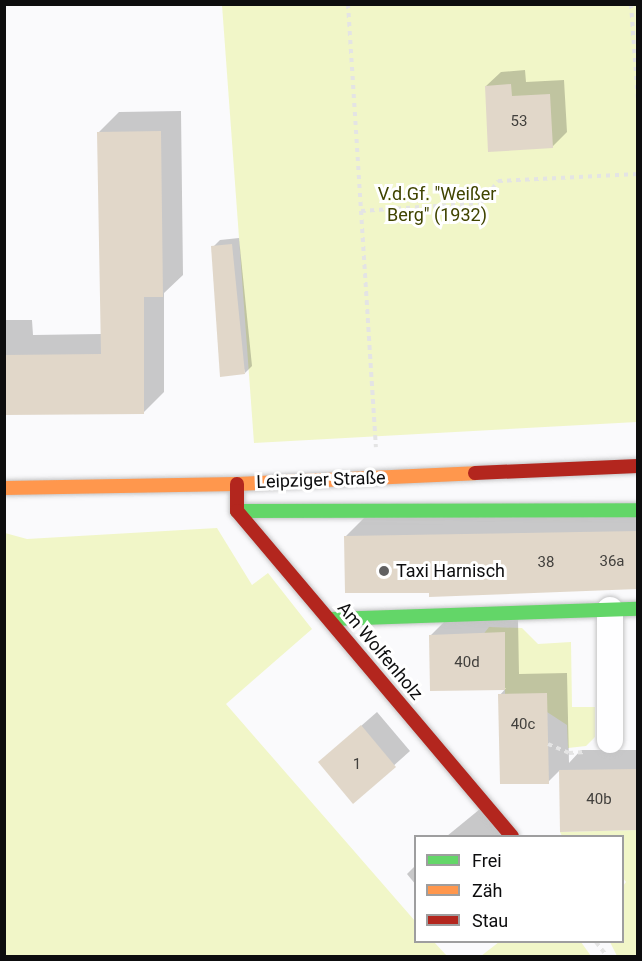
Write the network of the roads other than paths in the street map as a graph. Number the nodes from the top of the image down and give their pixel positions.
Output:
1 (638, 466) edge
2 (237, 484) junction
3 (4, 488) edge
4 (638, 510) edge
5 (237, 511) junction
6 (638, 609) edge
7 (610, 610) junction
8 (331, 619) junction
9 (610, 740) dead end
10 (510, 835) edge

1 - 2 street, Leipziger Straße
2 - 3 street, Leipziger Straße
2 - 5 street
4 - 5 street, Leipziger Straße
5 - 8 street, Am Wolfenholz
6 - 7 street
7 - 8 street
7 - 9 street
8 - 10 street, Am Wolfenholz

